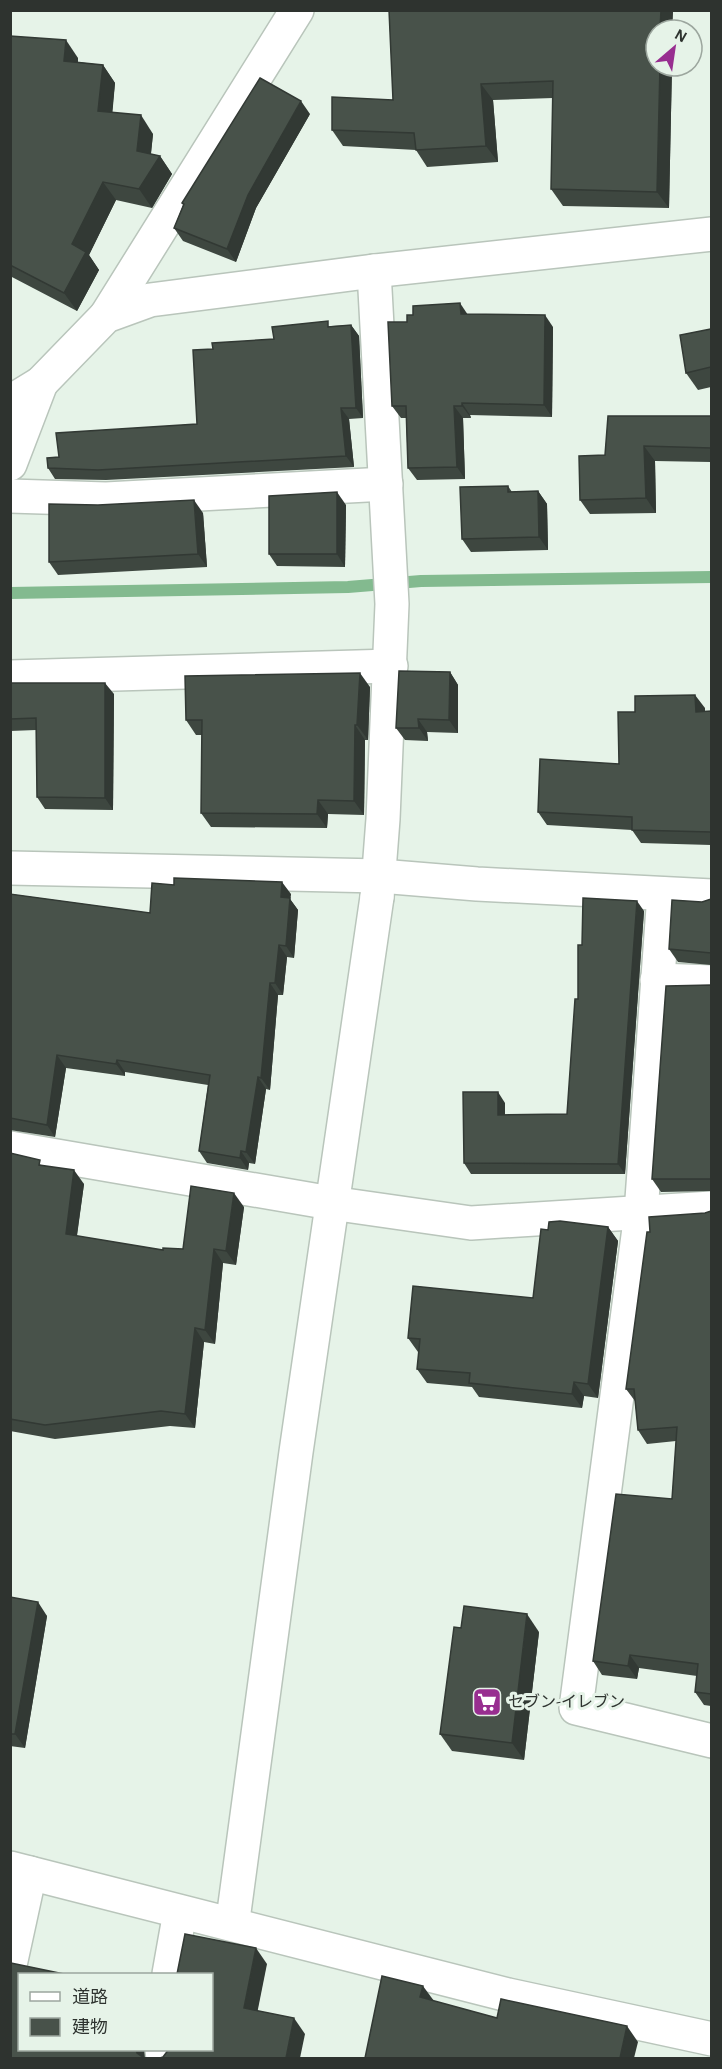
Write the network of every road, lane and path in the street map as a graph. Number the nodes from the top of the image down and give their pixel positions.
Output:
1 (297, 10) edge
2 (711, 234) edge
3 (374, 271) junction
4 (106, 316) junction
5 (41, 383) junction
6 (10, 402) edge
7 (10, 464) edge
8 (386, 484) junction
9 (10, 496) edge
10 (391, 666) junction
11 (10, 677) edge
12 (10, 868) edge
13 (378, 886) junction
14 (664, 894) junction
15 (711, 896) edge
16 (657, 980) junction
17 (711, 982) edge
18 (10, 1148) edge
19 (331, 1203) junction
20 (711, 1208) edge
21 (641, 1213) junction
22 (711, 1741) edge
23 (20, 1871) edge
24 (180, 1912) junction
25 (234, 1919) junction
26 (10, 1965) edge
27 (169, 1973) edge
28 (711, 2039) edge

1 - 4 street
2 - 3 street
3 - 4 street
3 - 8 street
4 - 5 street
5 - 6 street
5 - 7 street
8 - 9 street
8 - 10 street
10 - 11 street
10 - 13 street
12 - 13 street
13 - 14 street
13 - 19 street
14 - 15 street
14 - 16 street
16 - 17 street
16 - 21 street
18 - 19 street
19 - 21 street
19 - 25 street
20 - 21 street
21 - 22 street
23 - 24 street
23 - 26 street
24 - 25 street
24 - 27 street
25 - 28 street

